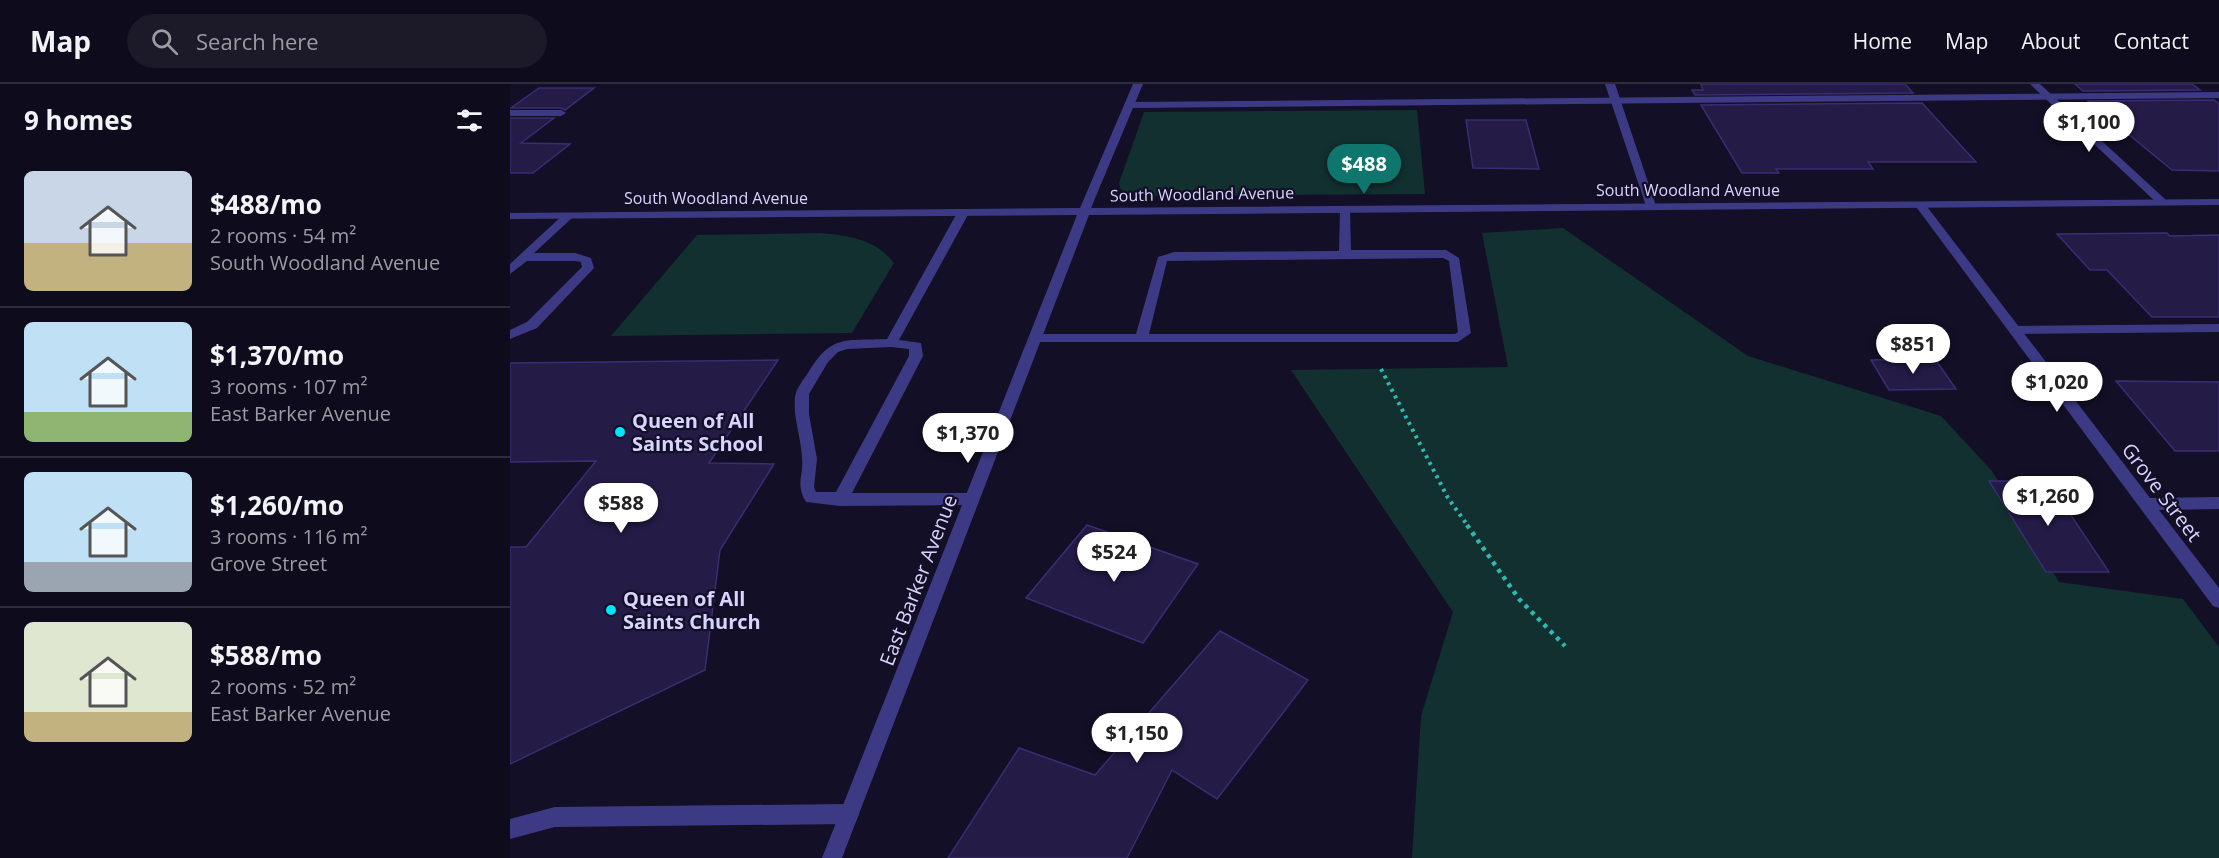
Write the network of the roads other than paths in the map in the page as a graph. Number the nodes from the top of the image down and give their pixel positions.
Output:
1 (1138, 84) edge
2 (1610, 84) edge
3 (2036, 84) edge
4 (2219, 94) edge
5 (2048, 96) junction
6 (1616, 102) junction
7 (1129, 105) junction
8 (510, 113) edge
9 (561, 113) dead end
10 (2162, 202) junction
11 (2219, 202) edge
12 (1651, 206) junction
13 (1921, 206) junction
14 (1345, 209) junction
15 (1084, 212) junction
16 (963, 213) junction
17 (510, 216) edge
18 (568, 216) junction
19 (1345, 254) junction
20 (524, 257) junction
21 (510, 270) edge
22 (2219, 328) edge
23 (2015, 330) junction
24 (510, 335) edge
25 (1035, 338) junction
26 (1141, 338) junction
27 (891, 343) junction
28 (972, 499) junction
29 (840, 500) junction
30 (2219, 503) edge
31 (2146, 504) junction
32 (2219, 601) edge
33 (849, 814) junction
34 (510, 829) edge
35 (832, 858) edge

1 - 7 street, East Barker Avenue
2 - 6 street
3 - 5 street
4 - 5 street
5 - 6 street
5 - 10 street
6 - 7 street
6 - 12 street
7 - 15 street, East Barker Avenue
8 - 9 street
10 - 11 street, South Woodland Avenue
10 - 13 street, South Woodland Avenue
12 - 13 street, South Woodland Avenue
12 - 14 street, South Woodland Avenue
13 - 23 street, Grove Street
14 - 15 street, South Woodland Avenue
14 - 19 street
15 - 16 street, South Woodland Avenue
15 - 25 street, East Barker Avenue
16 - 18 street, South Woodland Avenue
16 - 27 street
17 - 18 street, South Woodland Avenue
18 - 20 street
19 - 26 street
19 - 26 street
20 - 21 street
20 - 24 street
22 - 23 street
23 - 31 street, Grove Street
25 - 26 street
25 - 28 street, East Barker Avenue
27 - 29 street
27 - 29 street
28 - 29 street
28 - 33 street, East Barker Avenue
30 - 31 street
31 - 32 street, Grove Street
33 - 34 street
33 - 35 street, East Barker Avenue

